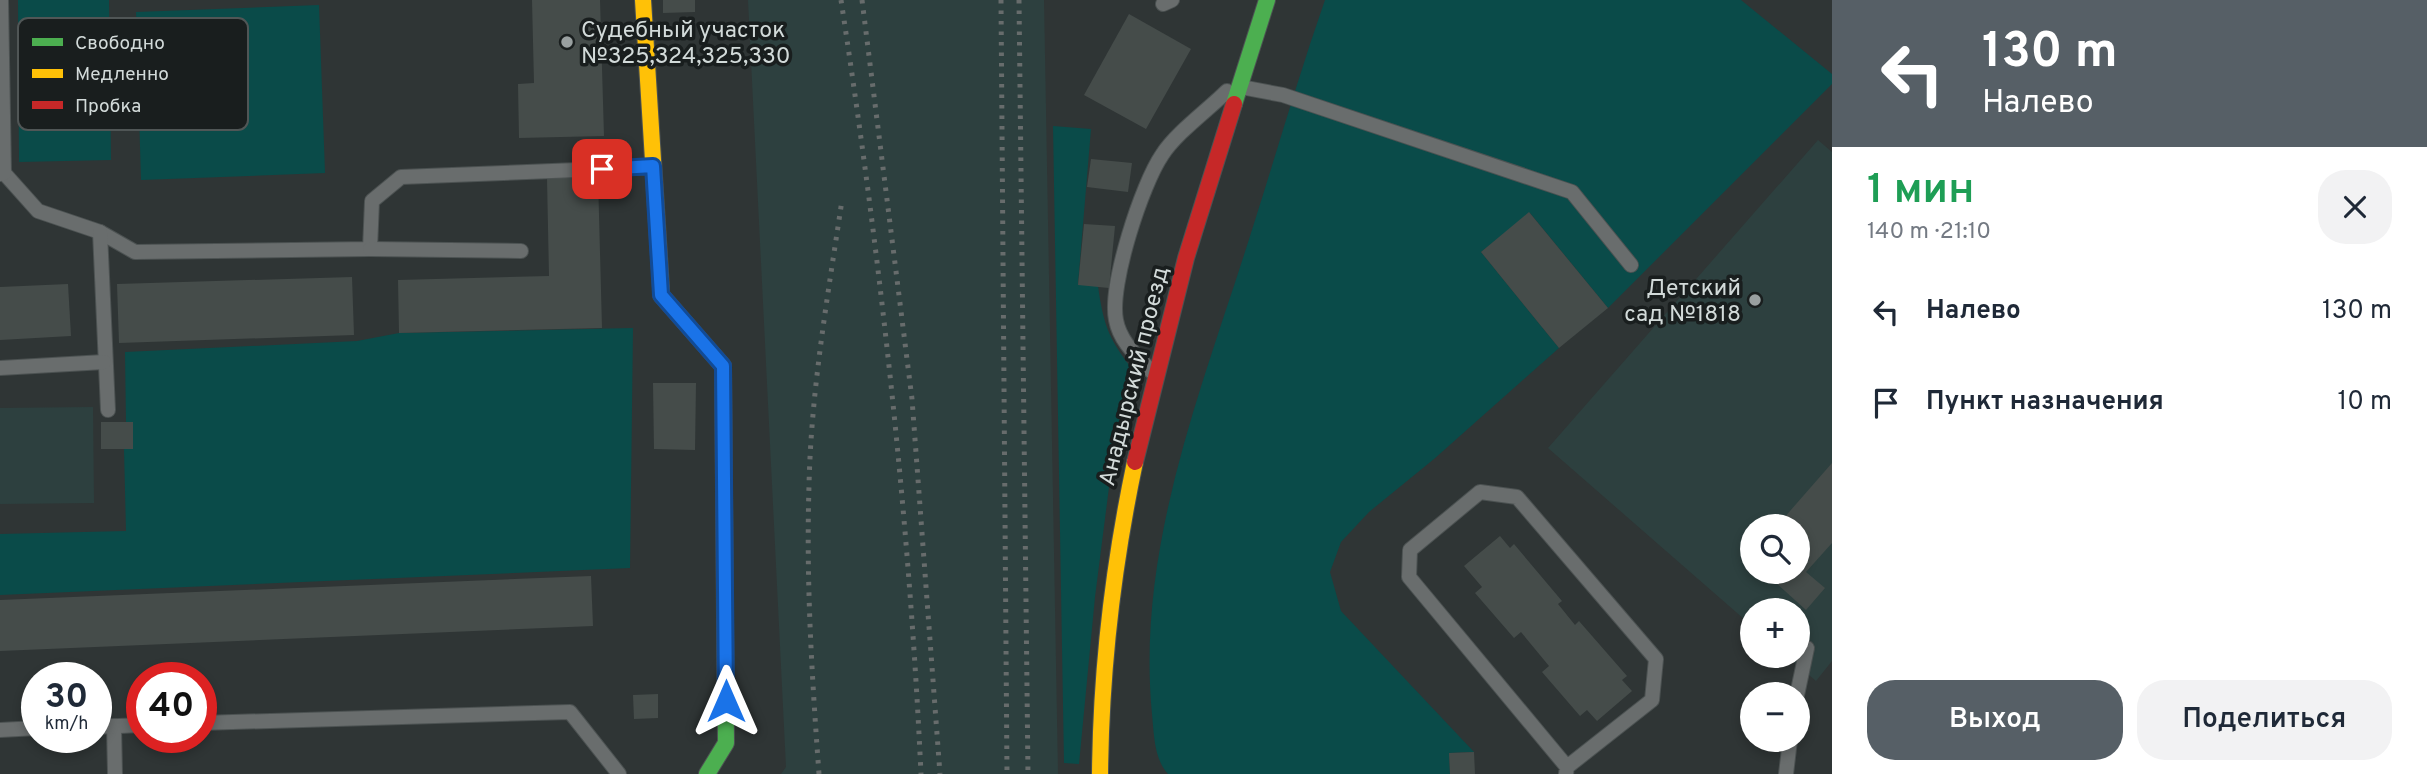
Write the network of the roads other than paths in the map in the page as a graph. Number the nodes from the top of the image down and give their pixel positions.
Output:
1 (1, 0) edge
2 (643, 0) edge
3 (1267, 0) edge
4 (1242, 81) junction
5 (653, 166) junction
6 (2, 174) edge
7 (100, 232) junction
8 (370, 249) junction
9 (521, 251) dead end
10 (1631, 265) dead end
11 (104, 362) junction
12 (0, 368) edge
13 (1157, 378) junction
14 (108, 410) dead end
15 (217, 723) edge
16 (114, 726) joint
17 (126, 726) edge
18 (21, 729) edge
19 (0, 730) edge
20 (1789, 752) edge
21 (1566, 771) edge
22 (115, 774) edge
23 (619, 774) edge
24 (707, 774) edge
25 (1100, 774) edge
26 (1786, 774) edge

1 - 6 lane
2 - 5 street
3 - 4 street, Анадырский проезд
4 - 10 lane
4 - 13 street, Анадырский проезд
4 - 13 lane
5 - 8 lane
5 - 24 street
6 - 7 lane
7 - 8 lane
7 - 11 lane
8 - 9 lane
11 - 12 lane
11 - 14 lane
13 - 25 street, Анадырский проезд
15 - 23 lane
16 - 17 lane
16 - 22 lane
18 - 19 lane
20 - 26 lane
21 - 21 lane

